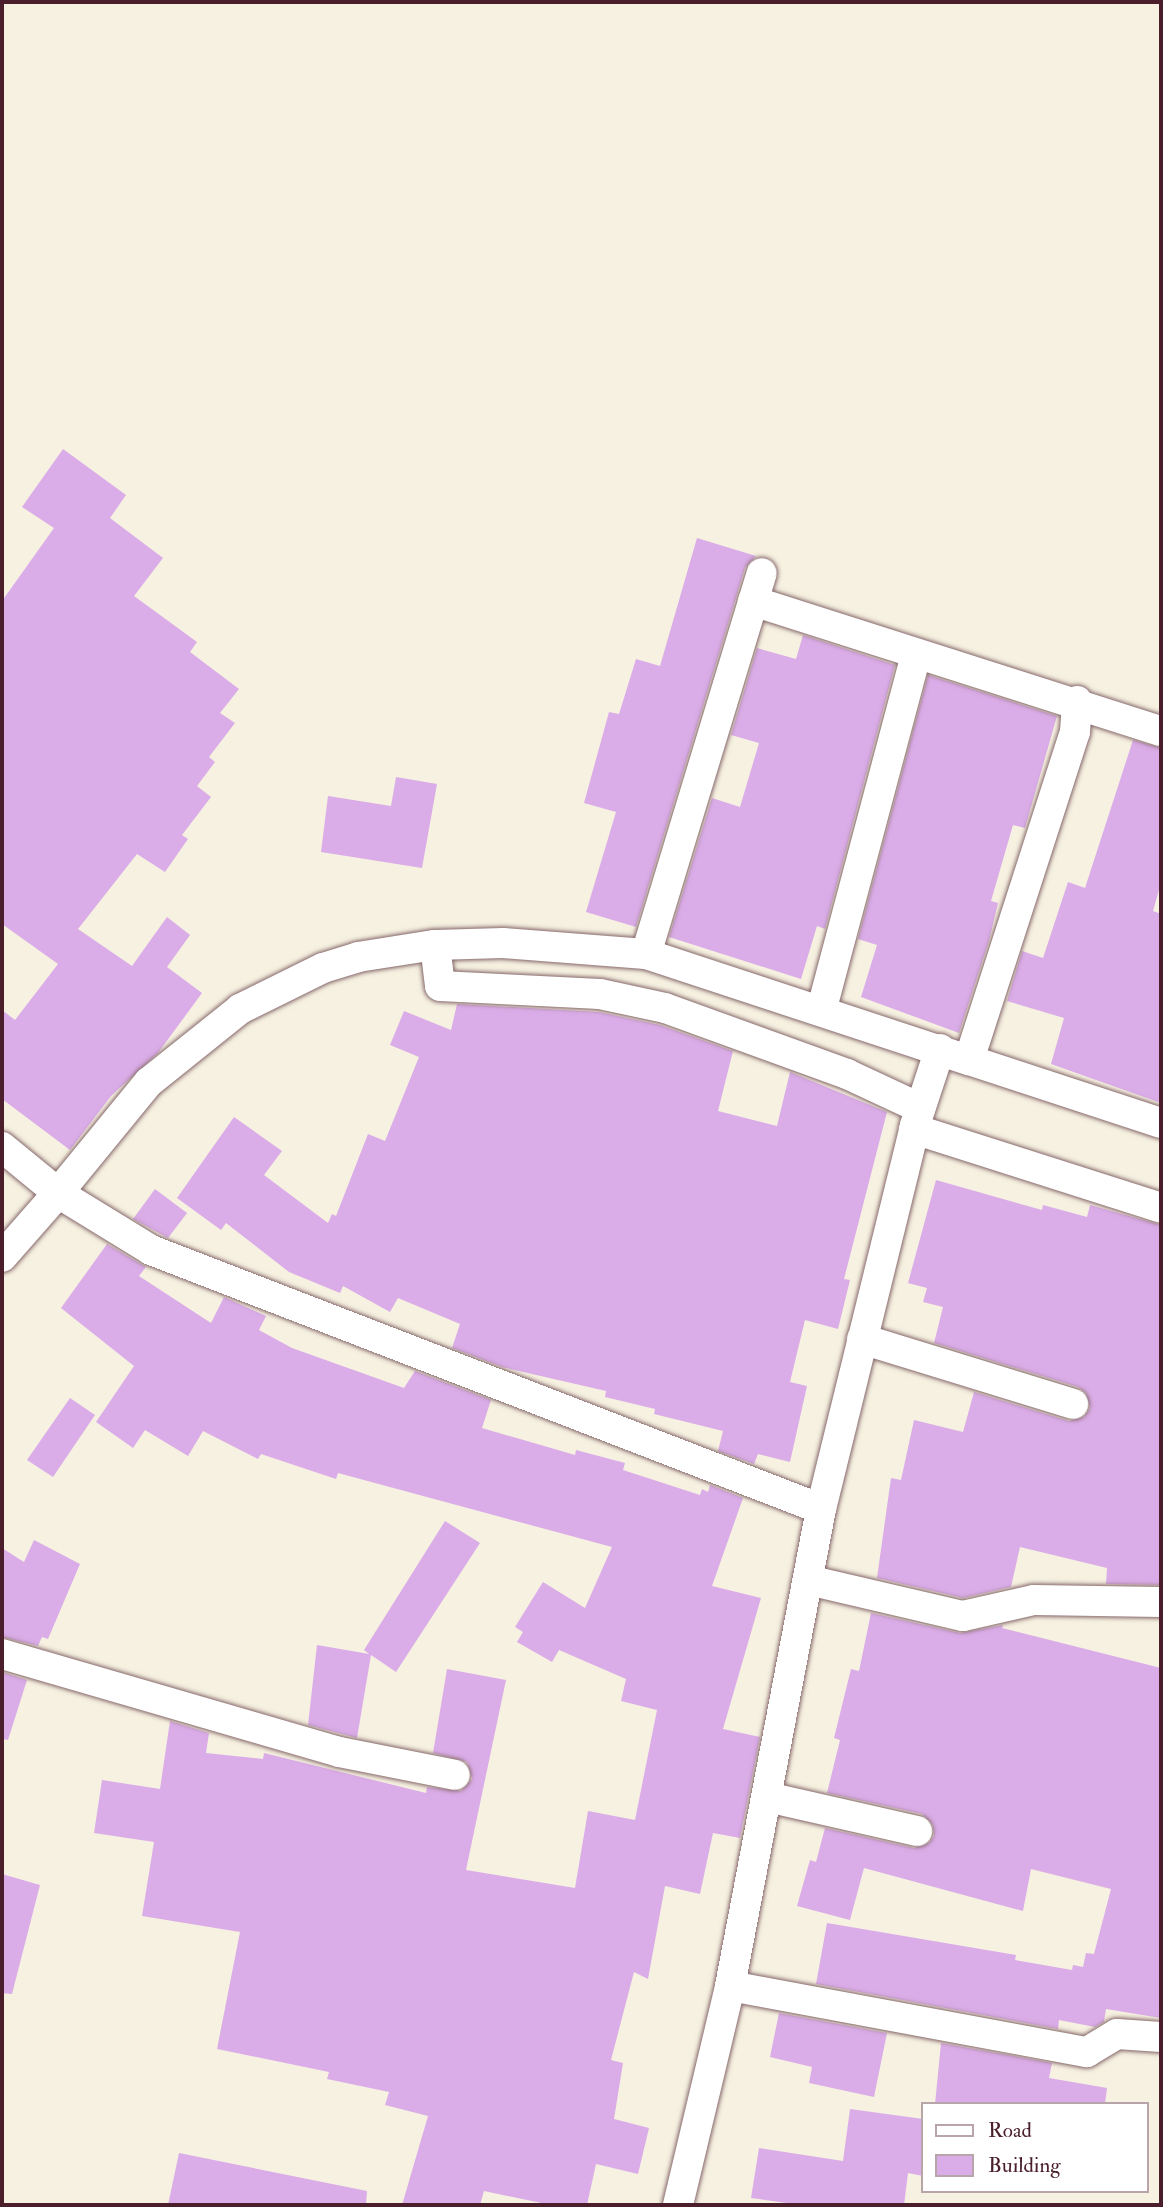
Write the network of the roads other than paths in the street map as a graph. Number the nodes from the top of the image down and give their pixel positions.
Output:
1 (916, 654) junction
2 (1077, 701) junction
3 (1161, 731) edge
4 (436, 949) junction
5 (646, 954) junction
6 (821, 1008) junction
7 (969, 1059) junction
8 (926, 1090) junction
9 (1161, 1123) edge
10 (2, 1147) edge
11 (61, 1194) junction
12 (1161, 1208) edge
13 (2, 1257) edge
14 (862, 1339) junction
15 (1073, 1404) dead end
16 (821, 1509) junction
17 (808, 1580) junction
18 (1161, 1602) edge
19 (2, 1654) edge
20 (455, 1775) dead end
21 (767, 1797) junction
22 (918, 1831) dead end
23 (730, 1986) junction
24 (1161, 2037) edge
25 (678, 2205) edge

1 - 2 street
1 - 5 street
1 - 6 street
2 - 3 street
2 - 7 street
4 - 5 street
4 - 8 street
4 - 11 street
5 - 6 street
6 - 8 street
7 - 8 street
7 - 9 street
8 - 12 street
8 - 14 street
10 - 11 street
11 - 13 street
11 - 16 street
14 - 15 street
14 - 16 street
16 - 17 street
17 - 18 street
17 - 21 street
19 - 20 street
21 - 22 street
21 - 23 street
23 - 24 street
23 - 25 street

